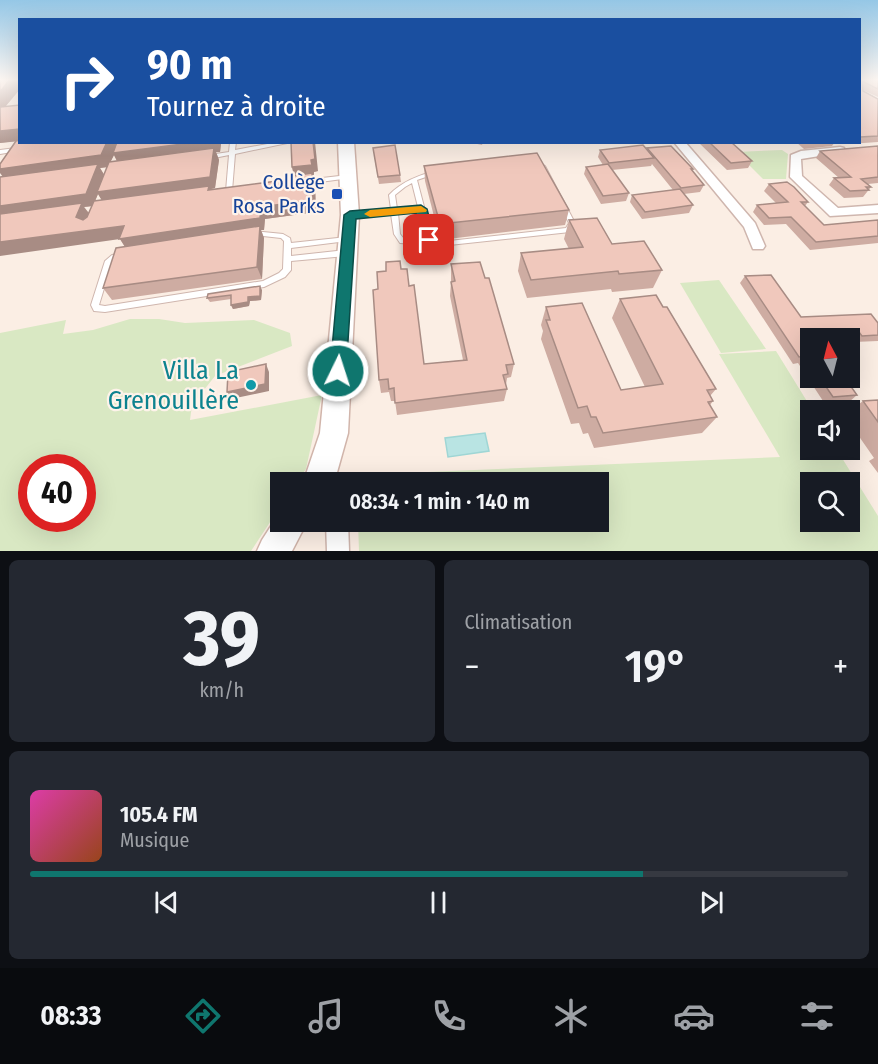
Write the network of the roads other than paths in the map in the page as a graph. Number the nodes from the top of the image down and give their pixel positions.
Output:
1 (232, 144) edge
2 (280, 144) edge
3 (346, 144) edge
4 (681, 144) edge
5 (846, 147) edge
6 (21, 149) edge
7 (0, 152) edge
8 (233, 154) junction
9 (200, 158) edge
10 (348, 177) junction
11 (414, 179) junction
12 (297, 183) edge
13 (240, 190) edge
14 (229, 191) junction
15 (218, 192) edge
16 (421, 209) junction
17 (878, 209) edge
18 (395, 211) junction
19 (349, 236) junction
20 (431, 245) junction
21 (288, 246) junction
22 (758, 246) dead end
23 (288, 259) junction
24 (324, 472) edge
25 (285, 532) edge
26 (337, 532) edge
27 (273, 551) edge
28 (338, 551) edge

1 - 8 lane
2 - 8 lane
3 - 10 street
4 - 22 street
5 - 17 street
6 - 7 lane
8 - 9 lane
8 - 14 lane
10 - 12 lane
10 - 19 street
11 - 16 lane
11 - 18 lane
11 - 20 lane
13 - 14 lane
14 - 15 lane
16 - 18 lane
16 - 20 lane
18 - 19 lane
18 - 20 lane
19 - 21 lane
19 - 23 lane
19 - 24 street
21 - 23 lane
21 - 23 lane
25 - 27 street
26 - 28 street

